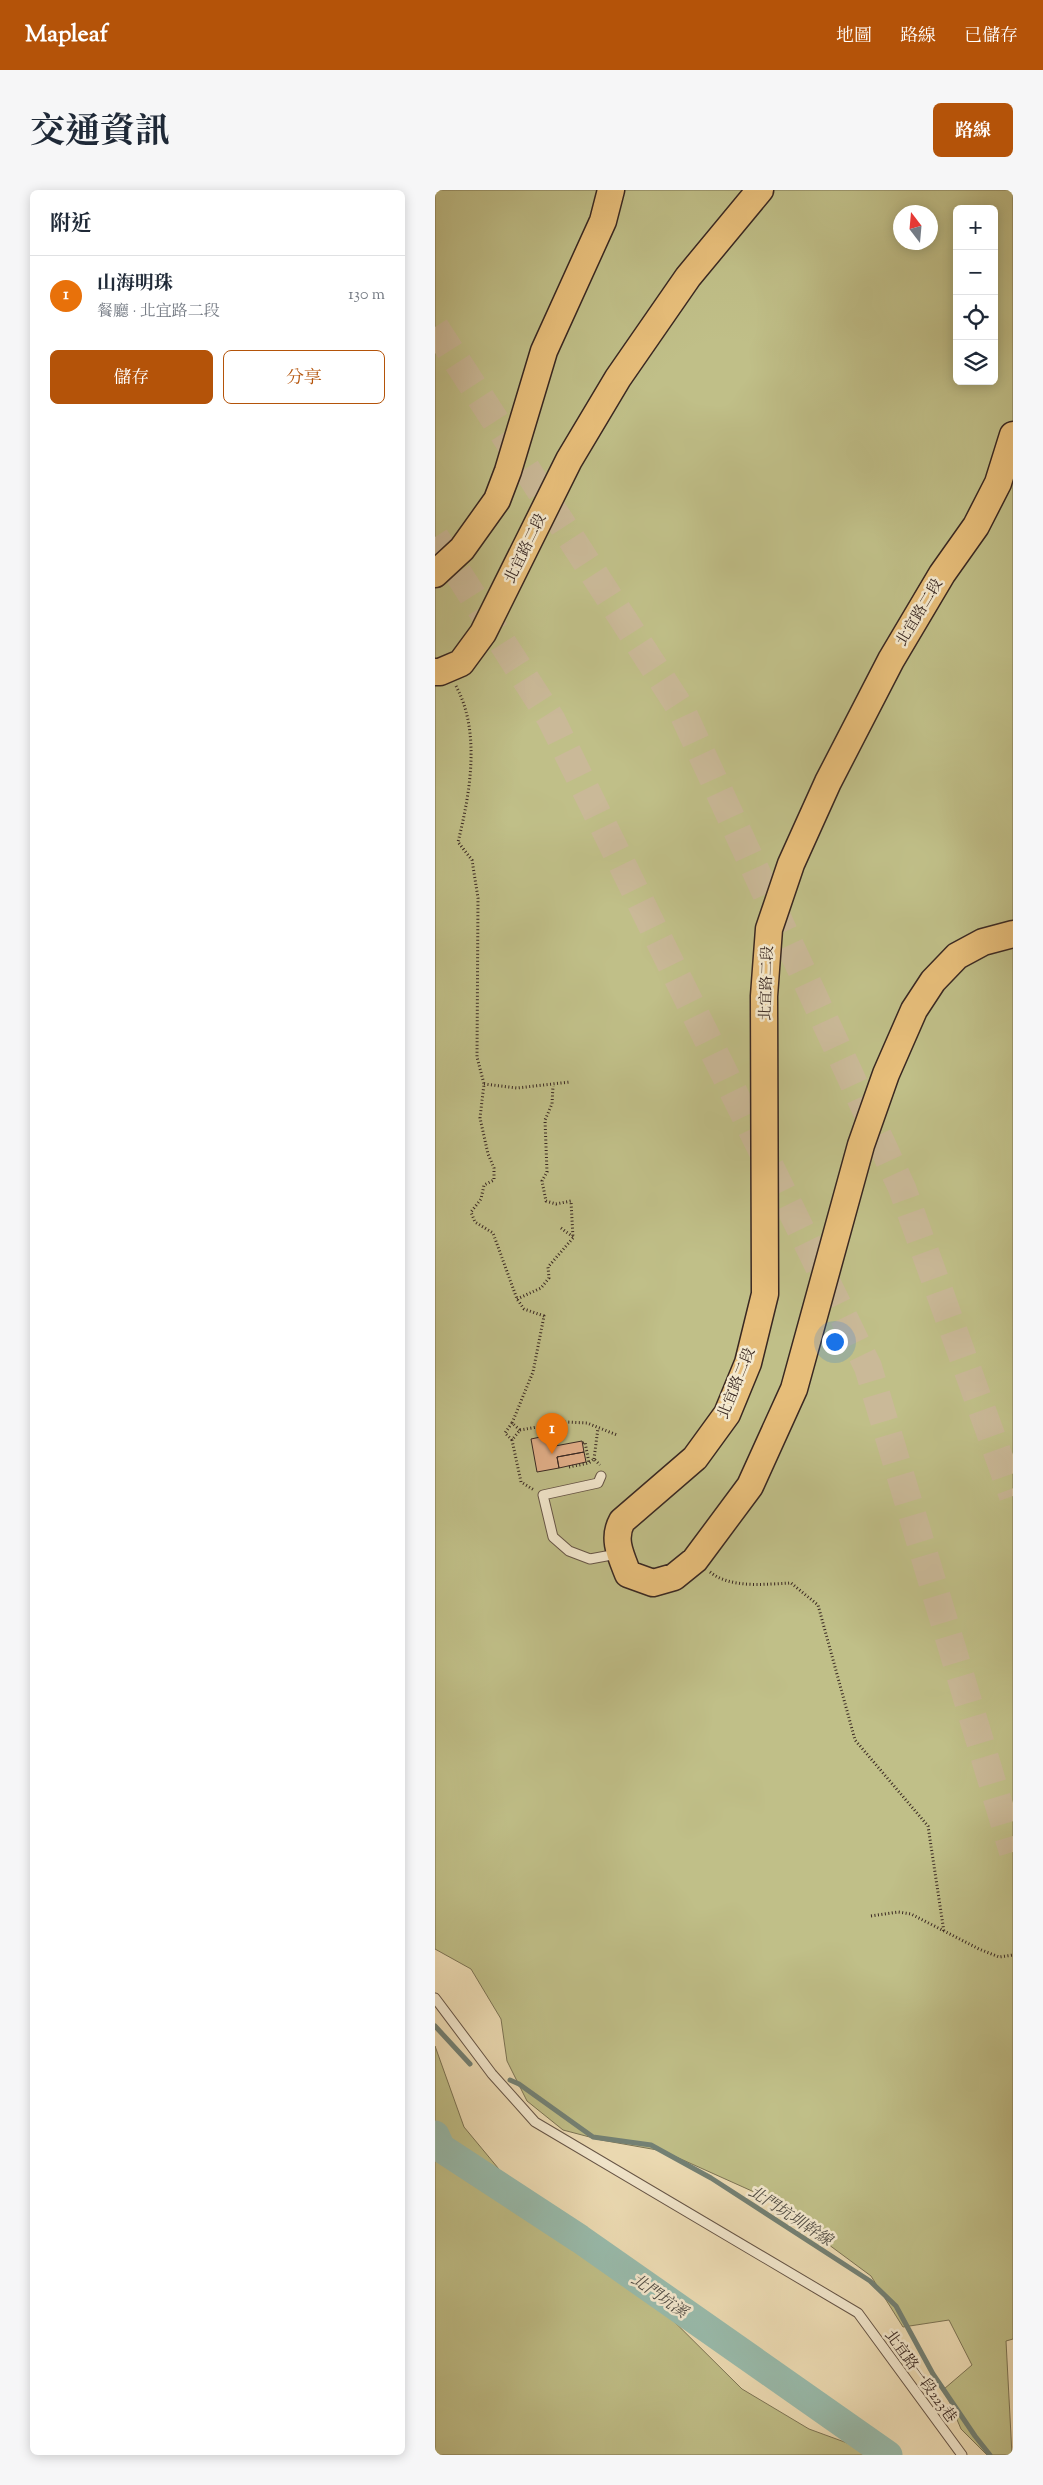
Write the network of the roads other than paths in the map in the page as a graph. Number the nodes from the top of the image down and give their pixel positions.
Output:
1 (611, 190) edge
2 (760, 190) edge
3 (1013, 435) edge
4 (435, 574) edge
5 (438, 672) edge
6 (1013, 934) edge
7 (604, 1473) road end
8 (619, 1553) junction
9 (435, 1998) edge
10 (962, 2455) edge

1 - 4 main road
2 - 5 main road, 北宜路二段
3 - 8 main road, 北宜路二段
6 - 8 main road, 北宜路二段
7 - 8 lane
9 - 10 lane, 北宜路一段223巷

